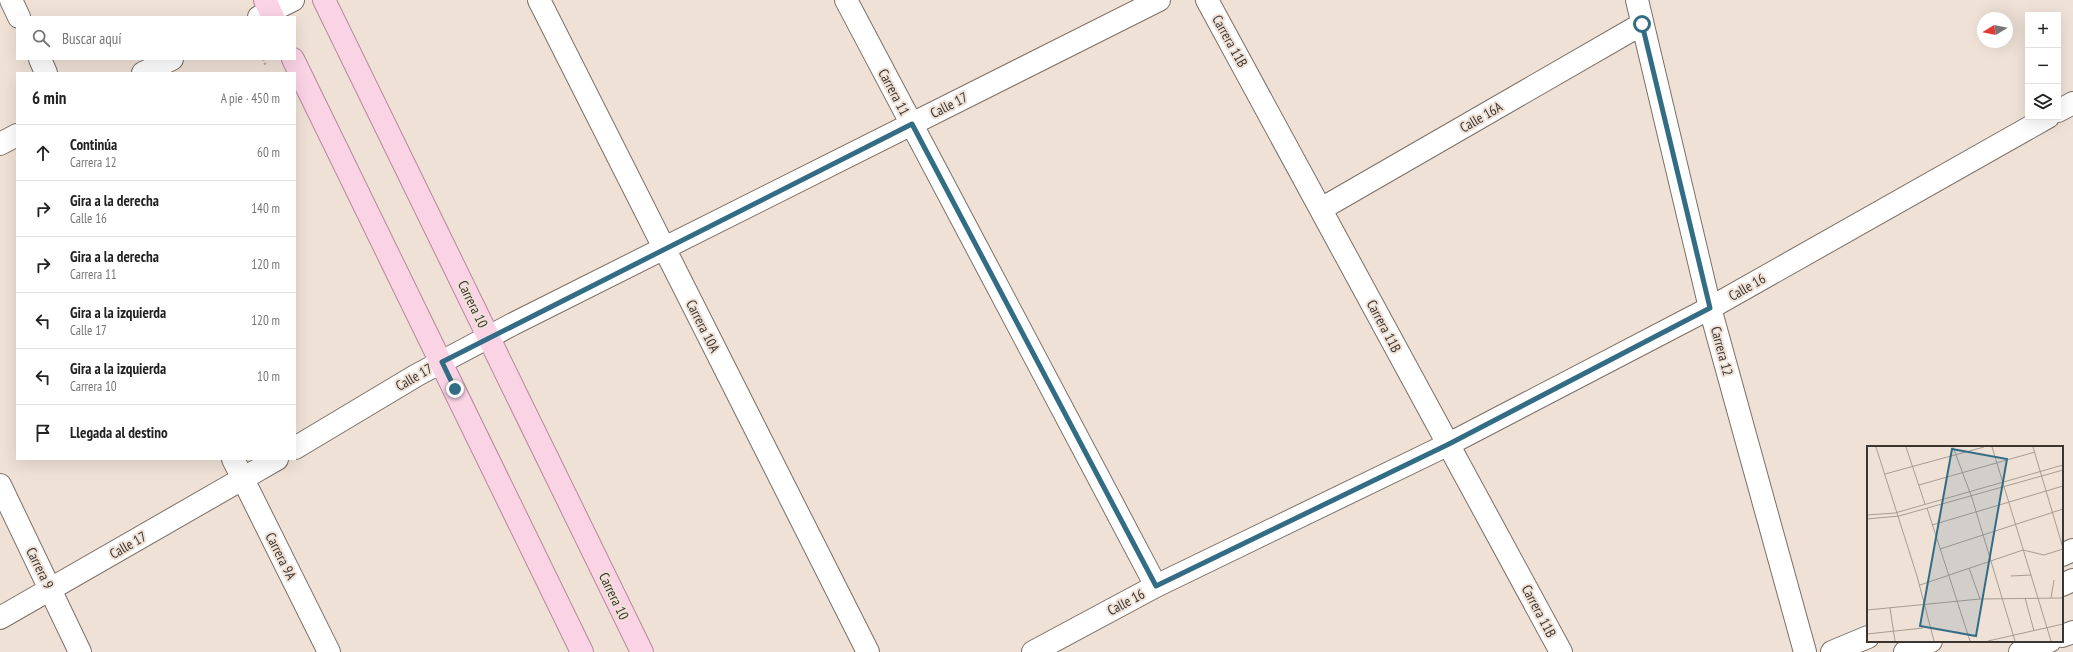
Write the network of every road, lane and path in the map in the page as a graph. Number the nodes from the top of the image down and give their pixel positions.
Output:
1 (11, 0) edge
2 (293, 0) edge
3 (324, 0) edge
4 (539, 0) edge
5 (846, 0) edge
6 (1159, 0) edge
7 (1207, 0) edge
8 (1637, 0) edge
9 (267, 11) edge
10 (19, 16) edge
11 (1642, 24) junction
12 (40, 60) edge
13 (170, 60) edge
14 (293, 60) edge
15 (46, 72) edge
16 (145, 72) edge
17 (2073, 103) edge
18 (2061, 109) edge
19 (2043, 120) edge
20 (912, 124) junction
21 (16, 136) edge
22 (0, 144) edge
23 (1321, 209) junction
24 (664, 248) junction
25 (1710, 308) junction
26 (489, 337) junction
27 (442, 362) junction
28 (1449, 444) junction
29 (296, 447) edge
30 (233, 460) edge
31 (275, 460) edge
32 (243, 480) junction
33 (0, 485) edge
34 (2073, 550) edge
35 (2063, 555) edge
36 (2073, 580) edge
37 (2063, 585) edge
38 (1156, 586) junction
39 (50, 589) junction
40 (0, 618) edge
41 (2073, 632) edge
42 (2063, 636) edge
43 (1867, 637) edge
44 (1929, 642) edge
45 (2047, 642) edge
46 (80, 652) edge
47 (329, 652) edge
48 (582, 652) edge
49 (642, 652) edge
50 (868, 652) edge
51 (1033, 652) edge
52 (1561, 652) edge
53 (1805, 652) edge
54 (1832, 652) edge
55 (1905, 652) edge
56 (2020, 652) edge

1 - 10 street
2 - 9 street
3 - 26 main road, Carrera 10
4 - 24 street, Carrera 10A
5 - 20 street, Carrera 11
6 - 20 street, Calle 17
7 - 23 street, Carrera 11B
8 - 11 street, Carrera 12
11 - 23 street, Calle 16A
11 - 25 street, Carrera 12
12 - 15 street
13 - 16 street
14 - 27 main road
17 - 18 street
19 - 25 street, Calle 16
20 - 24 street, Calle 17
20 - 38 street, Carrera 11
21 - 22 street
23 - 28 street, Carrera 11B
24 - 26 street, Calle 17
24 - 50 street, Carrera 10A
25 - 28 street, Calle 16
25 - 53 street, Carrera 12
26 - 27 street, Calle 17
26 - 49 main road, Carrera 10
27 - 29 street, Calle 17
27 - 48 main road
28 - 38 street, Calle 16
28 - 52 street, Carrera 11B
30 - 32 street, Carrera 9A
31 - 32 street, Calle 17
32 - 39 street, Calle 17
32 - 47 street, Carrera 9A
33 - 39 street, Carrera 9
34 - 35 street
36 - 37 street
38 - 51 street, Calle 16
39 - 40 street, Calle 17
39 - 46 street, Carrera 9
41 - 42 street
43 - 54 street
44 - 55 street
45 - 56 street

